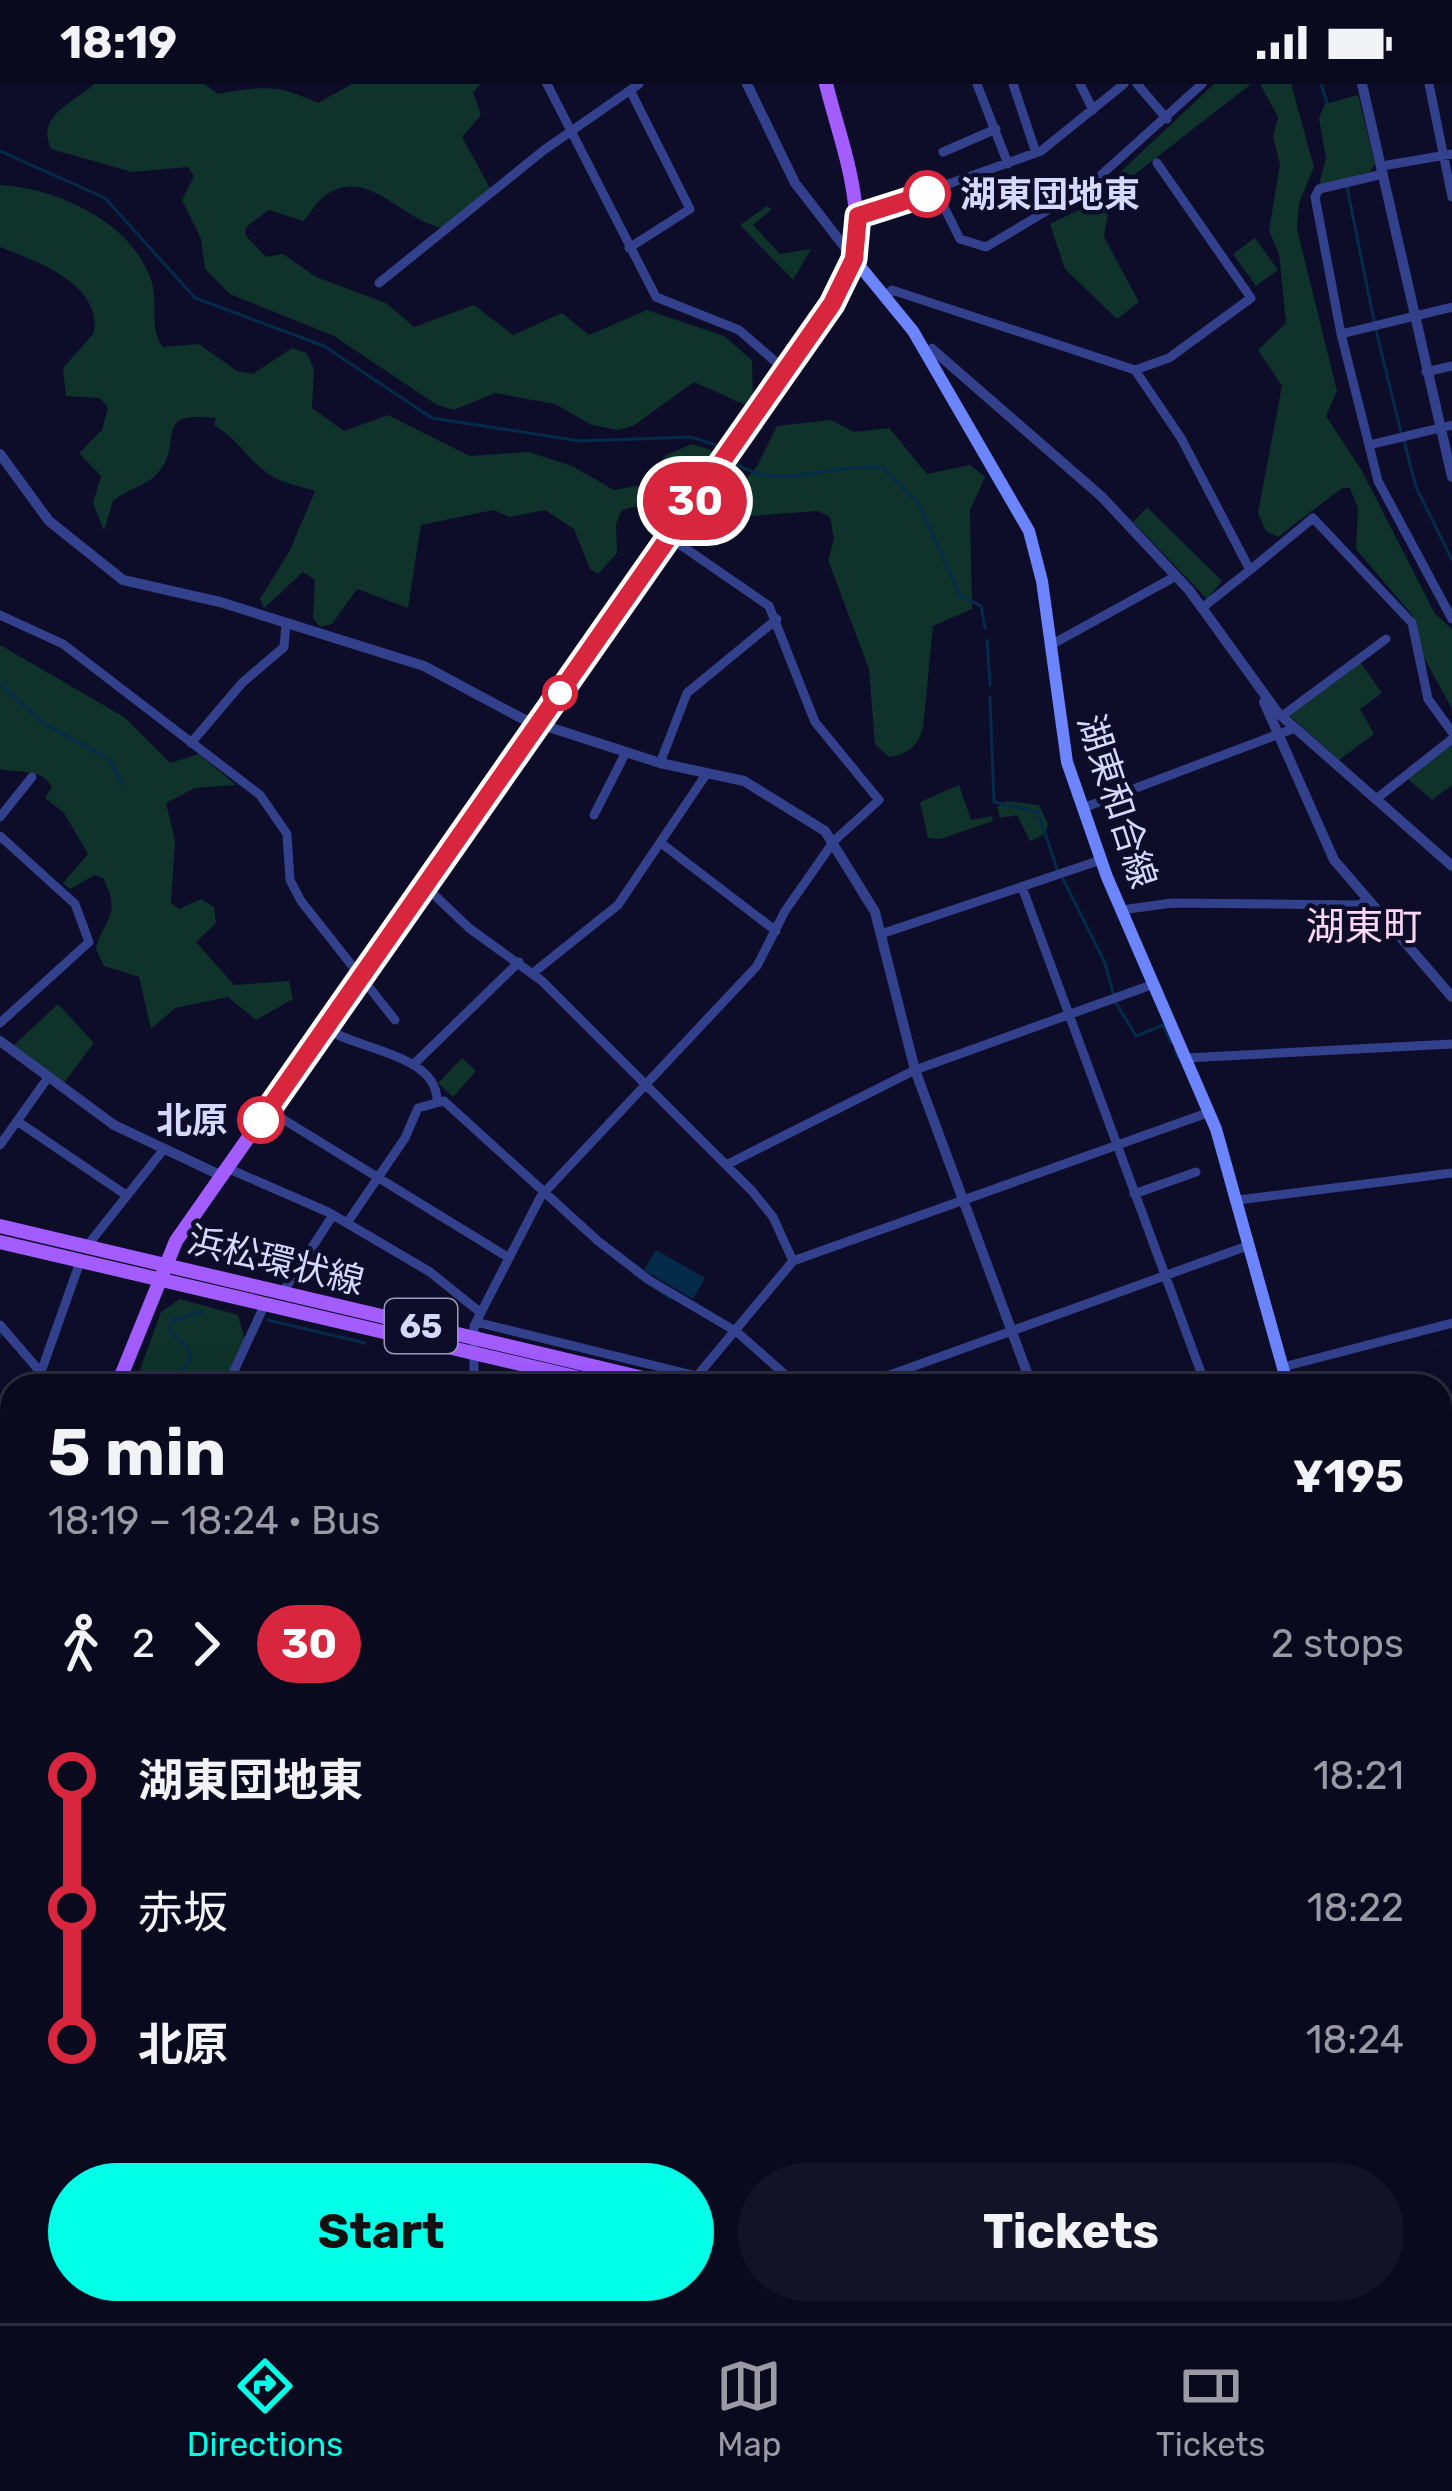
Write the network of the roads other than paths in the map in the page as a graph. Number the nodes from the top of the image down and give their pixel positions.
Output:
1 (547, 84) edge
2 (747, 84) edge
3 (826, 84) edge
4 (977, 84) edge
5 (1013, 84) edge
6 (1080, 84) edge
7 (1124, 84) edge
8 (1137, 84) edge
9 (1202, 84) edge
10 (1362, 84) edge
11 (1429, 84) edge
12 (634, 87) edge
13 (1094, 110) junction
14 (1167, 119) junction
15 (996, 129) junction
16 (570, 136) junction
17 (943, 152) dead end
18 (1036, 153) junction
19 (1448, 154) edge
20 (1156, 163) dead end
21 (1007, 164) junction
22 (1383, 170) junction
23 (936, 191) junction
24 (1452, 197) edge
25 (858, 216) junction
26 (629, 248) junction
27 (854, 259) junction
28 (379, 283) dead end
29 (886, 295) junction
30 (1452, 308) edge
31 (1412, 317) junction
32 (1341, 334) junction
33 (926, 353) junction
34 (1452, 366) edge
35 (1135, 370) junction
36 (786, 371) junction
37 (1426, 372) junction
38 (1446, 426) edge
39 (1369, 445) junction
40 (0, 454) edge
41 (1452, 477) edge
42 (669, 538) junction
43 (1250, 570) junction
44 (1176, 576) junction
45 (1202, 608) junction
46 (0, 615) edge
47 (777, 619) junction
48 (1452, 619) edge
49 (286, 622) junction
50 (1386, 639) dead end
51 (1049, 646) junction
52 (1258, 688) junction
53 (1282, 716) junction
54 (539, 724) junction
55 (1295, 728) junction
56 (1278, 734) junction
57 (1452, 736) edge
58 (191, 743) junction
59 (626, 752) junction
60 (660, 763) junction
61 (707, 773) junction
62 (32, 777) dead end
63 (1376, 799) junction
64 (1083, 808) junction
65 (594, 815) dead end
66 (0, 817) edge
67 (0, 836) edge
68 (834, 841) junction
69 (662, 843) junction
70 (1101, 860) junction
71 (1452, 866) edge
72 (425, 886) junction
73 (1022, 887) junction
74 (1367, 899) junction
75 (1121, 910) junction
76 (776, 931) junction
77 (881, 934) junction
78 (519, 962) junction
79 (533, 973) junction
80 (361, 977) junction
81 (1154, 985) junction
82 (1452, 997) edge
83 (1070, 1015) junction
84 (395, 1020) dead end
85 (0, 1023) edge
86 (326, 1028) junction
87 (0, 1041) edge
88 (1452, 1045) edge
89 (1186, 1058) junction
90 (413, 1065) junction
91 (915, 1070) junction
92 (47, 1079) junction
93 (646, 1085) junction
94 (437, 1100) junction
95 (268, 1111) junction
96 (1210, 1112) junction
97 (17, 1121) junction
98 (0, 1145) edge
99 (1118, 1145) junction
100 (164, 1149) junction
101 (726, 1165) junction
102 (225, 1172) junction
103 (1196, 1172) dead end
104 (1452, 1173) edge
105 (379, 1176) junction
106 (546, 1191) junction
107 (1134, 1194) junction
108 (126, 1195) junction
109 (1238, 1200) junction
110 (963, 1201) junction
111 (333, 1215) junction
112 (347, 1223) junction
113 (0, 1226) edge
114 (0, 1242) edge
115 (1250, 1245) junction
116 (87, 1246) junction
117 (509, 1258) junction
118 (80, 1262) junction
119 (793, 1262) junction
120 (166, 1264) junction
121 (1166, 1275) junction
122 (158, 1280) junction
123 (283, 1292) junction
124 (265, 1304) junction
125 (342, 1315) junction
126 (1452, 1323) edge
127 (0, 1325) edge
128 (1011, 1331) junction
129 (477, 1332) junction
130 (737, 1332) junction
131 (42, 1374) edge
132 (43, 1374) edge
133 (122, 1374) edge
134 (233, 1374) edge
135 (475, 1374) edge
136 (584, 1374) edge
137 (638, 1374) edge
138 (700, 1374) edge
139 (784, 1374) edge
140 (892, 1374) edge
141 (1027, 1374) edge
142 (1202, 1374) edge
143 (1285, 1374) edge
144 (1295, 1374) edge

1 - 16 street
2 - 27 street
3 - 25 main road
4 - 15 street
5 - 18 street
6 - 13 street
7 - 13 street
8 - 14 street
9 - 14 street
10 - 22 street
11 - 19 street
12 - 16 street
12 - 26 street
13 - 18 street
14 - 23 street
15 - 17 street
15 - 21 street
16 - 26 street
16 - 28 street
18 - 21 street
19 - 22 street
19 - 24 street
20 - 35 street
21 - 23 street
22 - 31 street
22 - 32 street
23 - 25 street
25 - 27 main road
26 - 36 street
27 - 29 main road, 湖東和合線
27 - 36 main road
29 - 33 main road, 湖東和合線
29 - 35 street
30 - 31 street
31 - 32 street
31 - 37 street
32 - 39 street
33 - 44 street
33 - 51 main road, 湖東和合線
34 - 37 street
35 - 43 street
36 - 42 main road
37 - 38 street
38 - 39 street
38 - 41 street
39 - 48 street
40 - 49 street
42 - 47 street
42 - 54 main road
43 - 45 street
43 - 57 street
44 - 45 street
44 - 51 street
45 - 52 street
46 - 58 street
47 - 60 street
47 - 68 street
49 - 54 street
49 - 58 street
50 - 53 street
51 - 64 main road, 湖東和合線
52 - 53 street
52 - 56 street
53 - 55 street
54 - 59 street
54 - 72 main road
55 - 56 street
55 - 63 street
56 - 64 street
56 - 74 street
57 - 63 street
58 - 80 street
59 - 60 street
59 - 65 street
60 - 61 street
61 - 68 street
61 - 69 street
62 - 66 street
63 - 71 street
64 - 70 main road, 湖東和合線
67 - 85 street
68 - 76 street
68 - 77 street
69 - 76 street
69 - 79 street
70 - 73 street
70 - 75 main road, 湖東和合線
72 - 78 street
72 - 80 main road
73 - 77 street
73 - 83 street
74 - 75 street
74 - 82 street
75 - 81 main road, 湖東和合線
76 - 93 street
77 - 91 street
78 - 79 street
78 - 90 street
79 - 93 street
80 - 84 street
80 - 86 main road
81 - 83 street
81 - 89 main road, 湖東和合線
83 - 91 street
83 - 99 street
86 - 90 street
86 - 95 main road
87 - 92 street
88 - 89 street
89 - 96 main road, 湖東和合線
90 - 94 street
91 - 101 street
91 - 110 street
92 - 97 street
92 - 100 street
93 - 101 street
93 - 106 street
94 - 105 street
94 - 106 street
95 - 102 main road
95 - 105 street
96 - 99 street
96 - 109 main road, 湖東和合線
97 - 98 street
97 - 108 street
99 - 107 street
99 - 110 street
100 - 102 street
100 - 108 street
101 - 119 street
102 - 111 street
102 - 120 main road
103 - 107 street
104 - 109 street
105 - 112 street
105 - 117 street
106 - 117 street
106 - 130 street
107 - 121 street
108 - 116 street
109 - 115 main road, 湖東和合線
110 - 119 street
110 - 128 street
111 - 112 street
111 - 123 street
112 - 129 street
113 - 116 main road, 浜松環状線 / 65
114 - 118 main road, 浜松環状線 / 65
115 - 121 street
115 - 143 main road, 湖東和合線
116 - 120 main road, 浜松環状線 / 65
117 - 129 street
118 - 122 main road, 浜松環状線 / 65
118 - 132 street
119 - 130 street
120 - 122 main road
120 - 123 main road, 浜松環状線 / 65
121 - 128 street
121 - 142 street
122 - 124 main road, 浜松環状線 / 65
122 - 133 main road
123 - 125 main road, 浜松環状線 / 65
124 - 125 main road, 浜松環状線 / 65
124 - 134 street
125 - 129 main road, 浜松環状線 / 65
126 - 144 street
127 - 131 street
128 - 140 street
128 - 141 street
129 - 135 street
129 - 136 main road, 浜松環状線 / 65
129 - 137 main road, 浜松環状線 / 65
130 - 138 street
130 - 139 street

